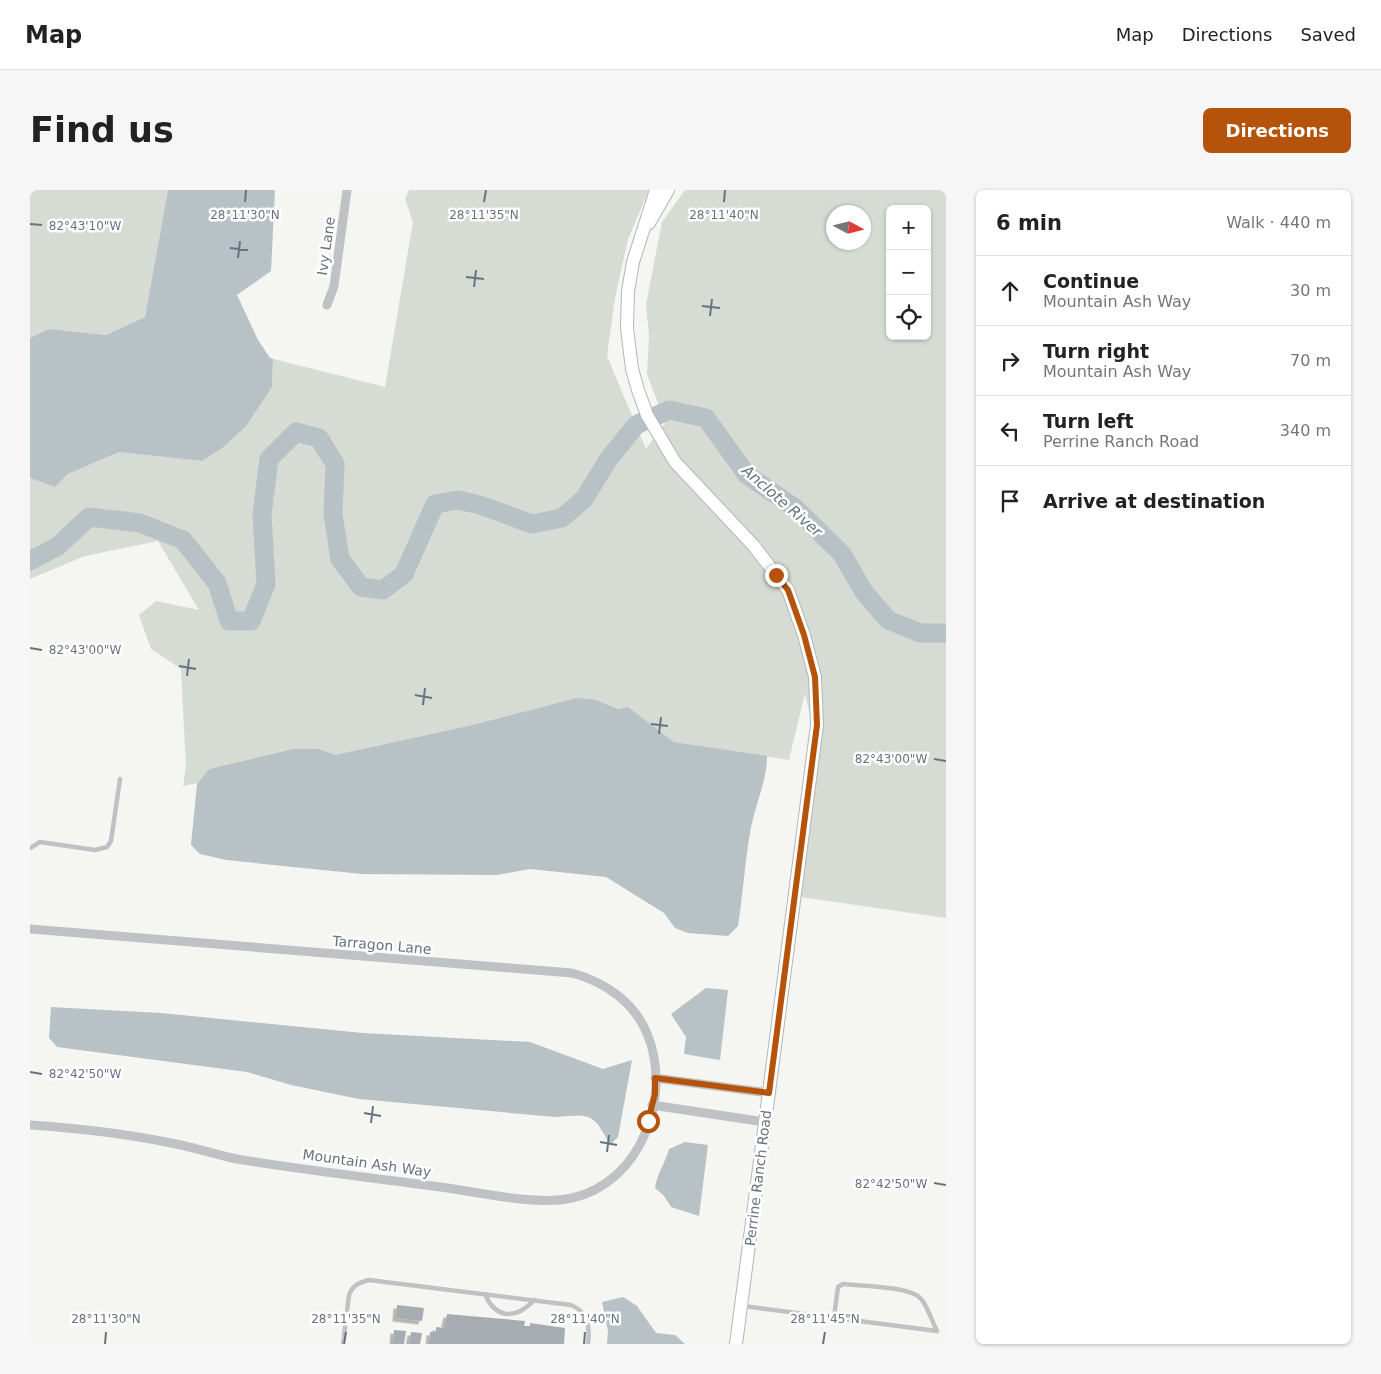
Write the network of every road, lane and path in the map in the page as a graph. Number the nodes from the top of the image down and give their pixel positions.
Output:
1 (347, 190) edge
2 (656, 190) edge
3 (668, 190) edge
4 (643, 234) junction
5 (327, 305) dead end
6 (120, 779) dead end
7 (30, 848) edge
8 (30, 929) edge
9 (655, 1078) junction
10 (769, 1093) junction
11 (655, 1094) joint
12 (652, 1105) junction
13 (765, 1122) junction
14 (30, 1125) edge
15 (485, 1294) junction
16 (534, 1300) junction
17 (741, 1306) junction
18 (834, 1317) junction
19 (343, 1344) edge
20 (588, 1344) edge
21 (736, 1344) edge

1 - 5 street, Ivy Lane
2 - 4 street, Perrine Ranch Road
3 - 4 street, Perrine Ranch Road
4 - 10 street, Perrine Ranch Road
6 - 7 lane
8 - 9 street, Tarragon Lane
9 - 10 street
9 - 11 street, Tarragon Lane
10 - 13 street, Perrine Ranch Road
11 - 12 street, Mountain Ash Way
12 - 13 street
12 - 14 street, Mountain Ash Way
13 - 17 street, Perrine Ranch Road
15 - 16 lane
15 - 16 lane
15 - 19 lane
16 - 20 lane
17 - 18 lane
17 - 21 street, Perrine Ranch Road
18 - 18 lane

